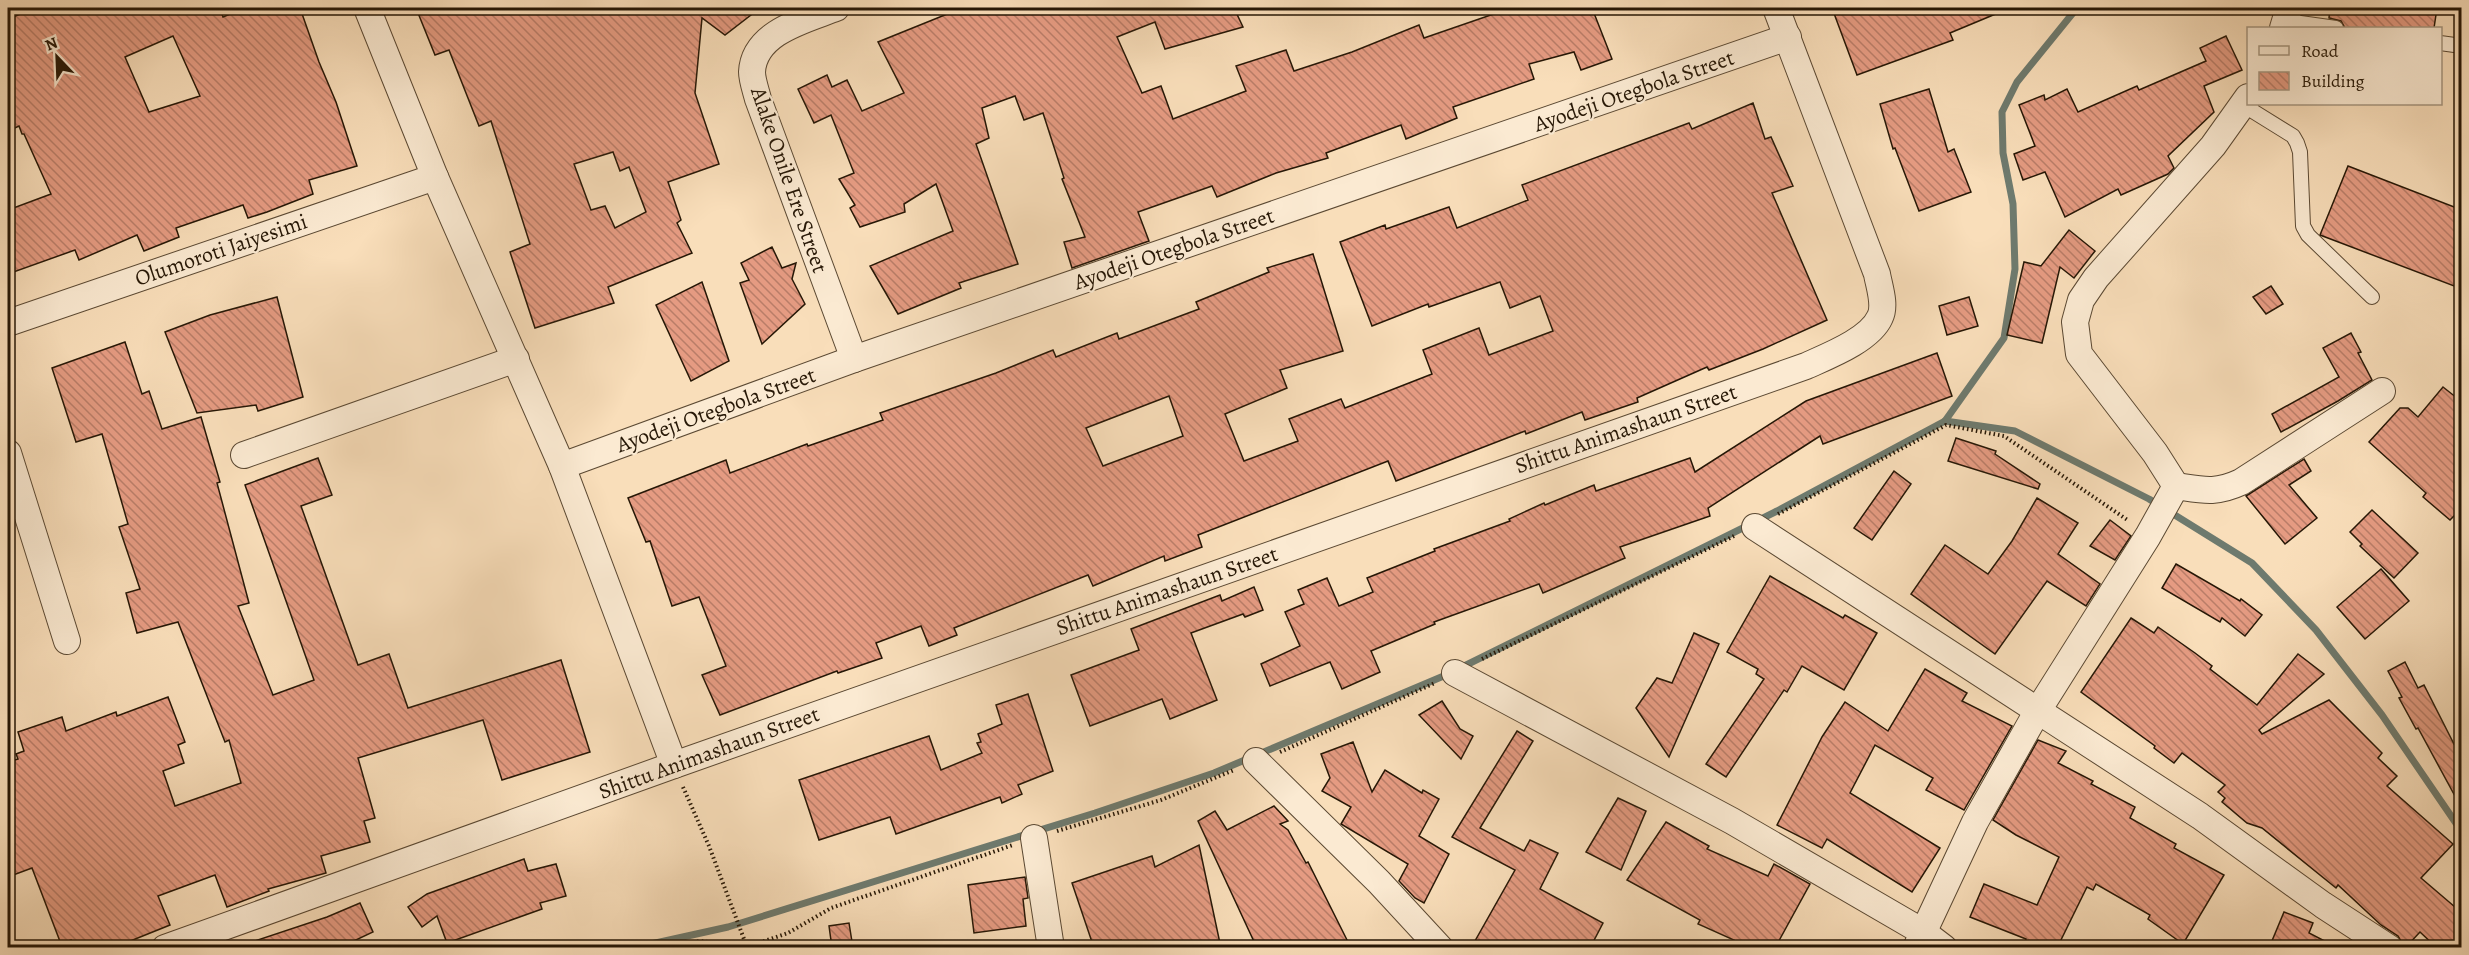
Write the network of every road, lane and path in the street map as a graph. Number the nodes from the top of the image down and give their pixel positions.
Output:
1 (367, 8) edge
2 (836, 8) edge
3 (1776, 8) edge
4 (2286, 19) edge
5 (2331, 27) edge
6 (1788, 37) junction
7 (2442, 43) edge
8 (2462, 46) edge
9 (2246, 101) edge
10 (2251, 105) edge
11 (435, 177) junction
12 (2372, 297) dead end
13 (8, 323) edge
14 (516, 359) junction
15 (854, 359) junction
16 (2382, 391) dead end
17 (8, 453) edge
18 (244, 455) dead end
19 (562, 466) junction
20 (2170, 495) junction
21 (1755, 526) junction
22 (2150, 533) junction
23 (67, 641) dead end
24 (1455, 673) junction
25 (2037, 712) junction
26 (1256, 761) junction
27 (674, 765) junction
28 (1034, 838) junction
29 (1919, 940) edge
30 (747, 947) edge
31 (165, 948) edge
32 (671, 948) edge
33 (1051, 948) edge
34 (1440, 948) edge
35 (1944, 948) edge
36 (2389, 948) edge

1 - 11 street
2 - 15 street, Alake Onile Ere Street
3 - 6 street
4 - 5 lane
6 - 15 street, Ayodeji Otegbola Street
6 - 27 street, Shittu Animashaun Street
7 - 8 lane
9 - 20 street
10 - 12 lane
11 - 13 street, Olumoroti Jaiyesimi
11 - 14 street
14 - 18 street
14 - 19 street
15 - 19 street, Ayodeji Otegbola Street
16 - 20 street
17 - 23 street
19 - 27 street
20 - 22 street
21 - 22 path
21 - 24 path
21 - 25 street
22 - 25 street
24 - 26 path
24 - 29 street
25 - 29 street
25 - 36 street
26 - 28 path
26 - 34 street
27 - 30 path
27 - 31 street, Shittu Animashaun Street
28 - 30 path
28 - 33 street
29 - 35 street
30 - 32 path

